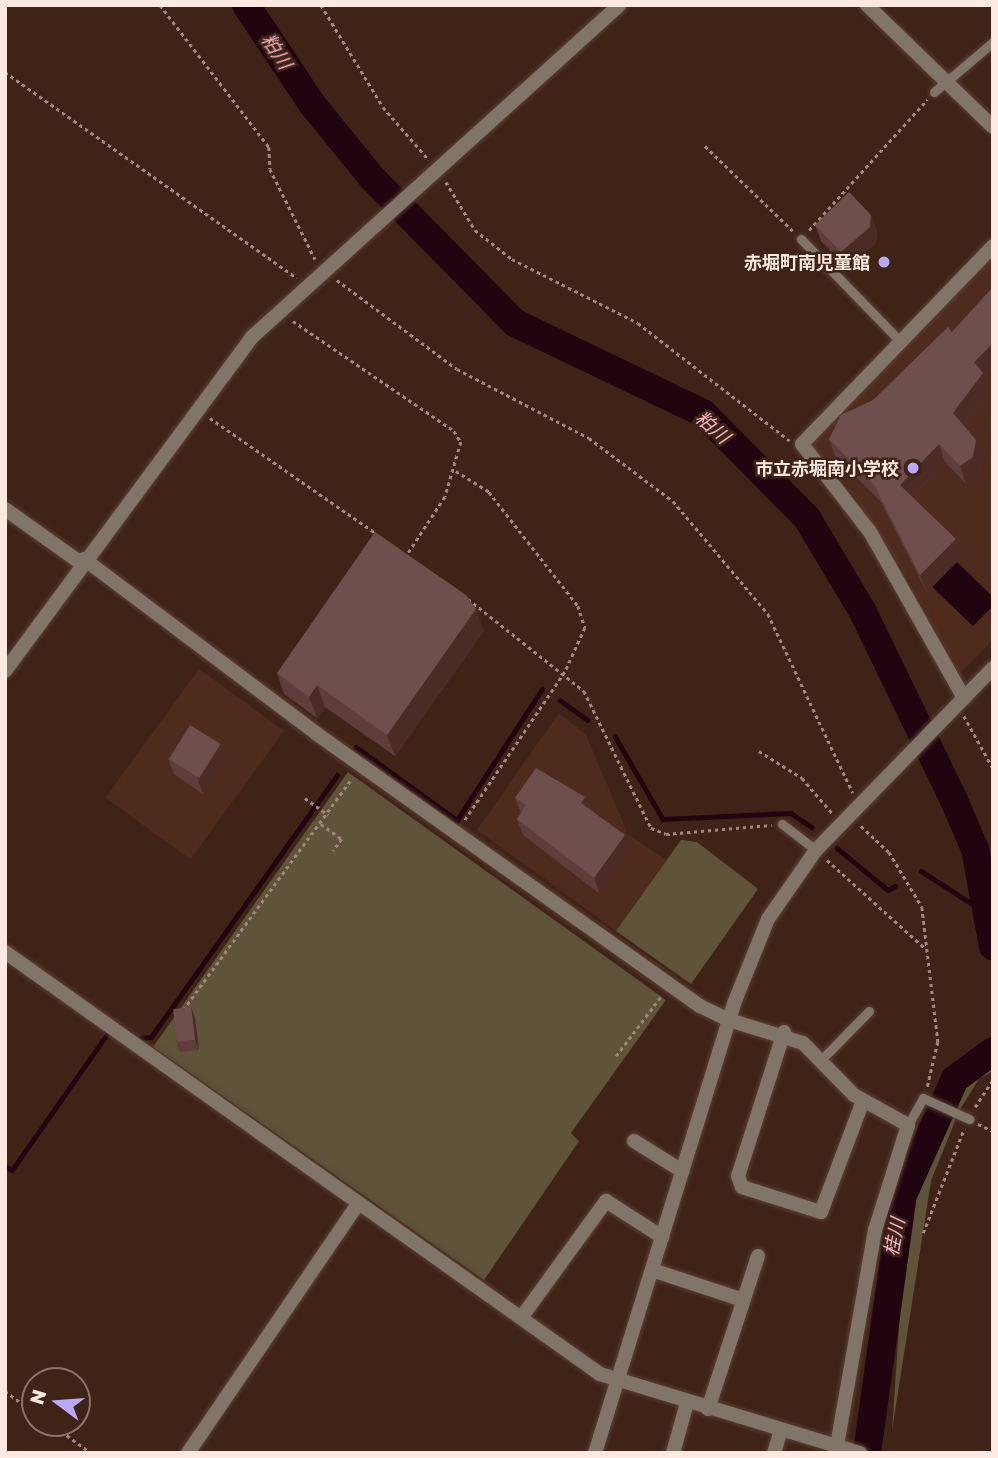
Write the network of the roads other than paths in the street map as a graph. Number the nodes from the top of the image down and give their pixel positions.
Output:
1 (620, 5) edge
2 (867, 5) edge
3 (993, 42) edge
4 (946, 81) junction
5 (934, 92) road end
6 (993, 127) edge
7 (801, 239) road end
8 (993, 246) edge
9 (900, 341) junction
10 (5, 509) edge
11 (83, 561) junction
12 (993, 668) edge
13 (5, 671) edge
14 (959, 707) junction
15 (782, 824) road end
16 (816, 850) junction
17 (5, 952) edge
18 (869, 1011) dead end
19 (729, 1020) junction
20 (784, 1032) junction
21 (820, 1061) junction
22 (863, 1101) junction
23 (966, 1118) road end
24 (908, 1125) junction
25 (634, 1141) dead end
26 (682, 1171) junction
27 (358, 1203) junction
28 (662, 1237) junction
29 (758, 1256) dead end
30 (652, 1270) junction
31 (743, 1300) junction
32 (521, 1318) junction
33 (618, 1382) junction
34 (687, 1403) junction
35 (708, 1409) junction
36 (781, 1430) junction
37 (838, 1448) edge
38 (188, 1453) edge
39 (595, 1453) edge
40 (673, 1453) edge
41 (774, 1453) edge
42 (860, 1453) edge

1 - 11 street
2 - 4 street
3 - 4 lane
4 - 5 lane
4 - 6 street
7 - 9 lane
8 - 9 street
9 - 14 street
10 - 11 street
11 - 13 street
11 - 19 street
12 - 14 street
14 - 16 street
15 - 16 lane
16 - 19 street
17 - 27 street
18 - 21 lane
19 - 20 street
19 - 26 street
20 - 21 street
20 - 22 street
21 - 22 street
22 - 24 street
23 - 24 lane
24 - 37 street
25 - 26 street
26 - 28 street
27 - 32 street
27 - 38 street
28 - 30 street
28 - 32 street
29 - 31 street
30 - 31 street
30 - 33 street
31 - 35 street
32 - 33 street
33 - 34 street
33 - 39 street
34 - 35 street
34 - 40 street
35 - 36 street
36 - 37 street
36 - 41 street
37 - 42 street

